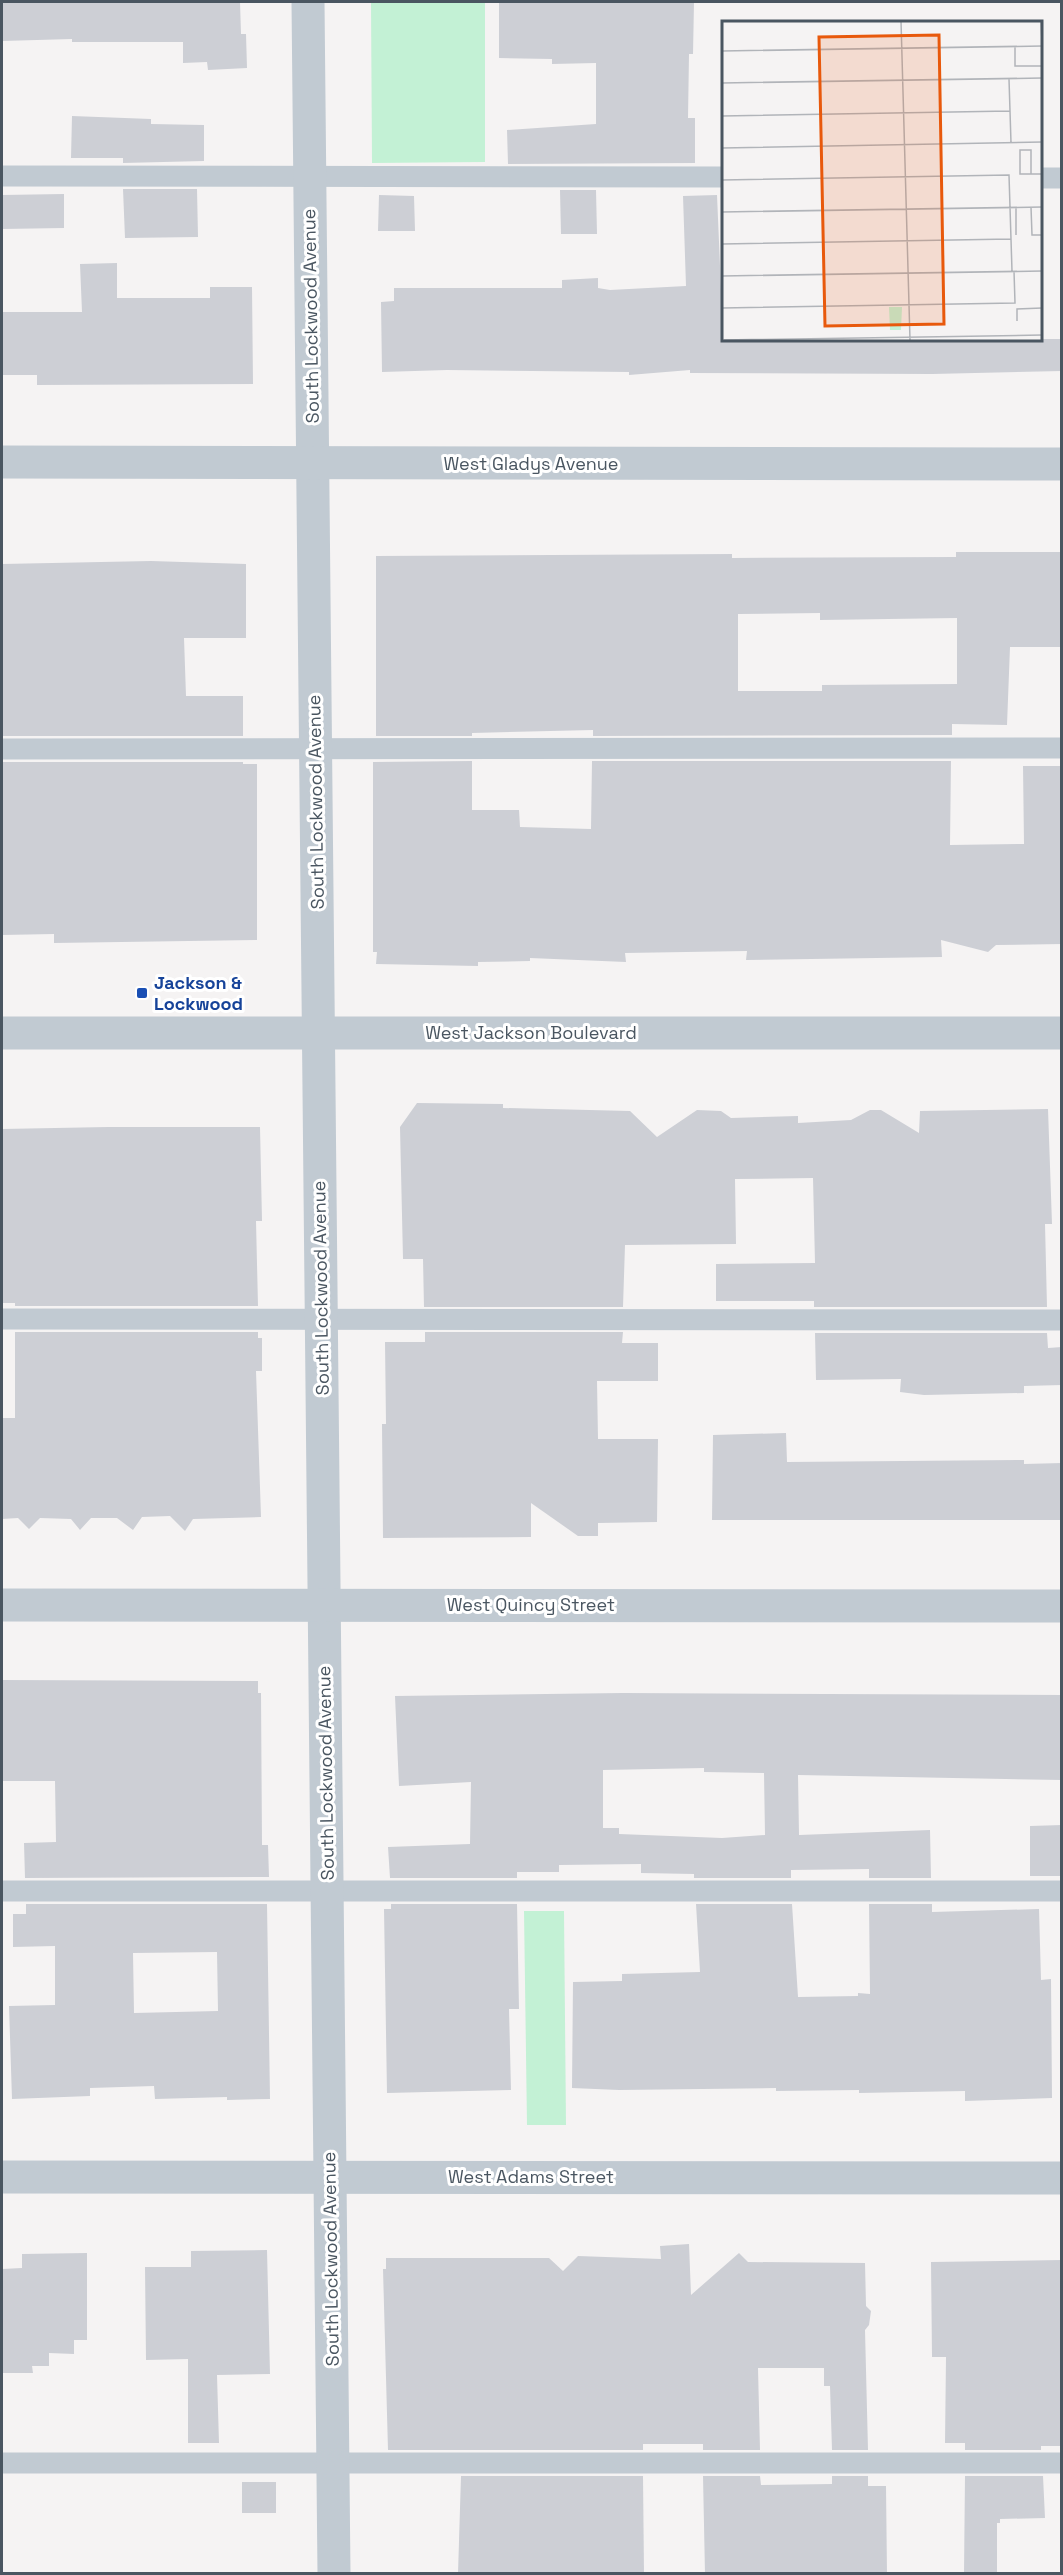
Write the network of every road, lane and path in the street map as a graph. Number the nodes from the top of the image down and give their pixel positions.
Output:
1 (308, 2) edge
2 (2, 176) edge
3 (310, 176) junction
4 (722, 177) edge
5 (1042, 178) edge
6 (1062, 178) edge
7 (2, 462) edge
8 (313, 463) junction
9 (1062, 464) edge
10 (1062, 748) edge
11 (2, 749) edge
12 (316, 749) junction
13 (2, 1033) edge
14 (319, 1033) junction
15 (1062, 1033) edge
16 (2, 1319) edge
17 (322, 1320) junction
18 (1062, 1320) edge
19 (2, 1605) edge
20 (324, 1605) junction
21 (1062, 1606) edge
22 (2, 1891) edge
23 (327, 1891) junction
24 (1062, 1892) edge
25 (2, 2177) edge
26 (330, 2178) junction
27 (1062, 2178) edge
28 (2, 2463) edge
29 (1062, 2463) edge
30 (333, 2464) junction
31 (334, 2574) edge

1 - 3 street, South Lockwood Avenue
2 - 3 lane
3 - 4 lane
3 - 8 street, South Lockwood Avenue
5 - 6 lane
7 - 8 street, West Gladys Avenue
8 - 9 street, West Gladys Avenue
8 - 12 street, South Lockwood Avenue
10 - 12 lane
11 - 12 lane
12 - 14 street, South Lockwood Avenue
13 - 14 street, West Jackson Boulevard
14 - 15 street, West Jackson Boulevard
14 - 17 street, South Lockwood Avenue
16 - 17 lane
17 - 18 lane
17 - 20 street, South Lockwood Avenue
19 - 20 street, West Quincy Street
20 - 21 street, West Quincy Street
20 - 23 street, South Lockwood Avenue
22 - 23 lane
23 - 24 lane
23 - 26 street, South Lockwood Avenue
25 - 26 street, West Adams Street
26 - 27 street, West Adams Street
26 - 30 street, South Lockwood Avenue
28 - 30 lane
29 - 30 lane
30 - 31 street, South Lockwood Avenue

